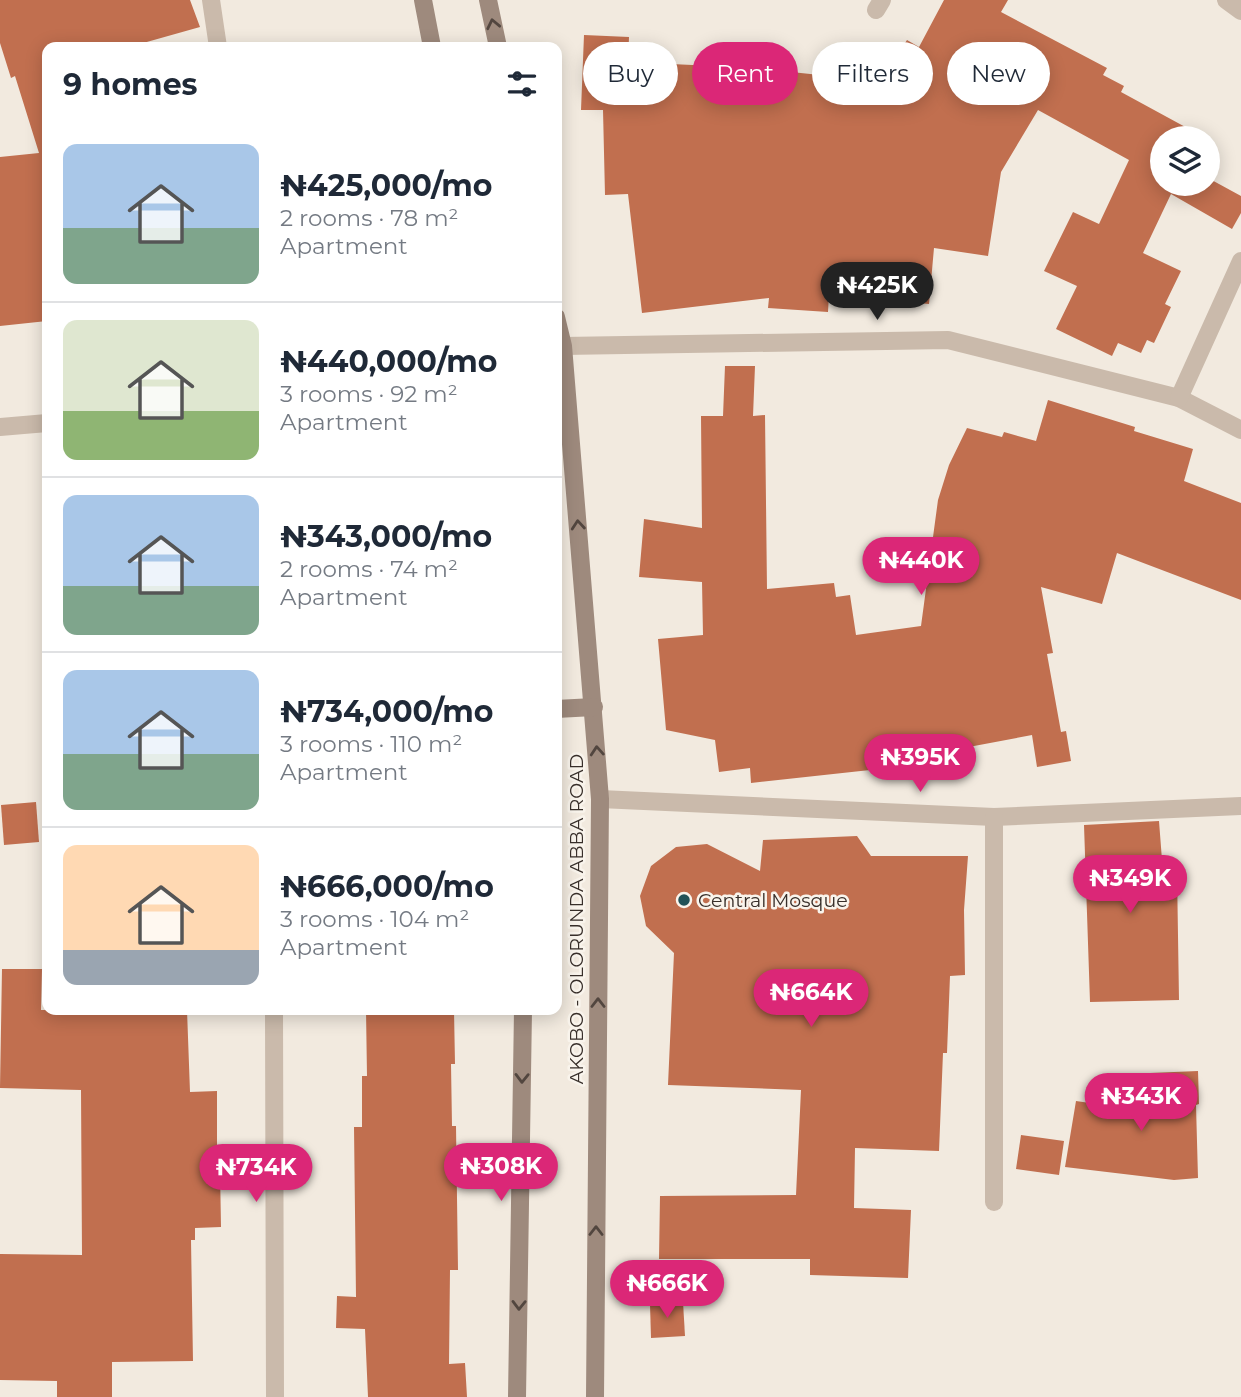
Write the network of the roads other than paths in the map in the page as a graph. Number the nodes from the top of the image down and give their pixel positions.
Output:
1 (211, 0) edge
2 (424, 0) edge
3 (488, 0) edge
4 (1226, 0) edge
5 (1241, 11) edge
6 (217, 42) edge
7 (431, 42) edge
8 (497, 42) edge
9 (1241, 261) edge
10 (562, 342) edge
11 (563, 346) junction
12 (1179, 398) junction
13 (42, 423) edge
14 (0, 427) edge
15 (1241, 430) edge
16 (594, 707) junction
17 (562, 709) edge
18 (600, 799) junction
19 (1241, 806) edge
20 (994, 817) junction
21 (274, 1015) edge
22 (523, 1015) edge
23 (994, 1202) dead end
24 (275, 1397) edge
25 (517, 1397) edge
26 (595, 1397) edge

1 - 6 street
2 - 7 main road
8 -> 3 main road
4 - 5 street
9 - 12 street
10 - 11 main road, AKOBO - OLORUNDA ABBA ROAD
11 - 12 street
16 -> 11 main road, AKOBO - OLORUNDA ABBA ROAD
12 - 15 street
13 - 14 street
16 - 17 main road
18 -> 16 main road, AKOBO - OLORUNDA ABBA ROAD
18 - 20 street
26 -> 18 main road, AKOBO - OLORUNDA ABBA ROAD
19 - 20 street
20 - 23 street
21 - 24 street
22 -> 25 main road

